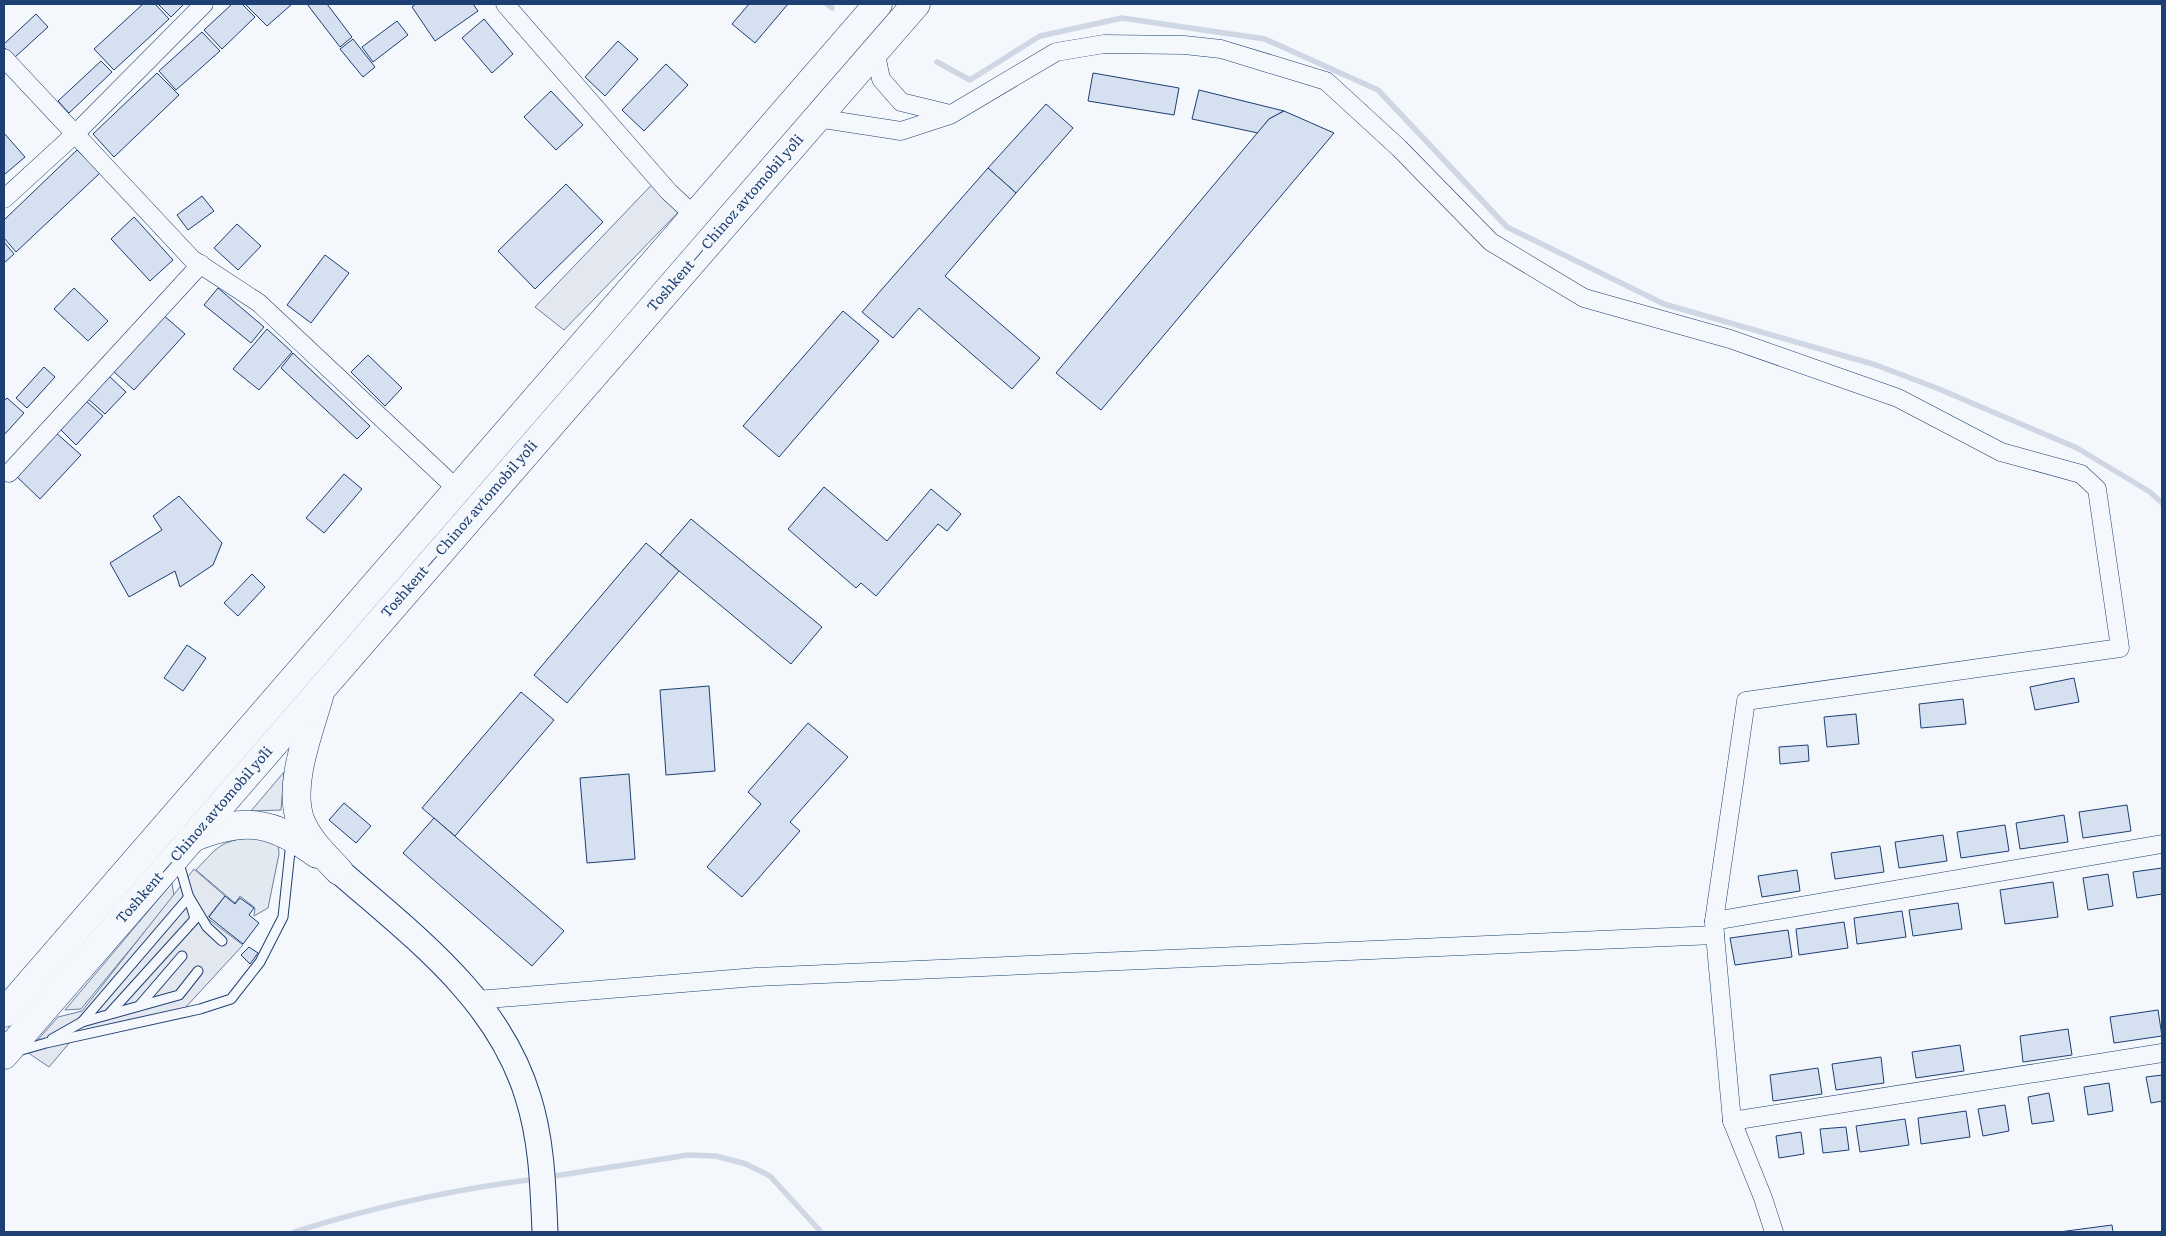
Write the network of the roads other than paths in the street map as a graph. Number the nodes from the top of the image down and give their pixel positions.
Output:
1 (204, 4) edge
2 (505, 4) edge
3 (878, 4) edge
4 (916, 4) edge
5 (875, 50) junction
6 (4, 58) edge
7 (950, 115) junction
8 (817, 118) junction
9 (74, 134) junction
10 (4, 200) edge
11 (695, 216) junction
12 (201, 264) junction
13 (504, 436) junction
14 (518, 461) junction
15 (9, 473) dead end
16 (458, 490) junction
17 (322, 686) junction
18 (296, 803) junction
19 (291, 837) junction
20 (2162, 844) edge
21 (183, 847) junction
22 (339, 871) junction
23 (189, 897) junction
24 (1714, 928) junction
25 (222, 940) dead end
26 (182, 956) dead end
27 (198, 971) dead end
28 (476, 1000) junction
29 (139, 1006) junction
30 (4, 1012) edge
31 (109, 1014) junction
32 (82, 1022) junction
33 (46, 1043) junction
34 (2162, 1053) edge
35 (4, 1055) edge
36 (1732, 1121) junction
37 (545, 1232) edge
38 (1774, 1232) edge

1 - 9 street
2 - 11 street
3 - 11 highway, Toshkent — Chinoz avtomobil yoʻli
4 - 5 highway, Toshkent — Chinoz avtomobil yoʻli
5 - 7 street
5 - 8 highway, Toshkent — Chinoz avtomobil yoʻli
6 - 9 street
7 - 8 street
7 - 24 street
8 - 14 highway, Toshkent — Chinoz avtomobil yoʻli
9 - 10 street
9 - 12 street
11 - 13 highway, Toshkent — Chinoz avtomobil yoʻli
12 - 15 street
12 - 16 street
13 - 14 highway
13 - 16 highway, Toshkent — Chinoz avtomobil yoʻli
14 - 17 highway, Toshkent — Chinoz avtomobil yoʻli
16 - 30 highway, Toshkent — Chinoz avtomobil yoʻli
17 - 18 highway
17 - 21 highway, Toshkent — Chinoz avtomobil yoʻli
18 - 19 lane
18 - 22 highway
19 - 21 highway
19 - 22 highway
19 - 33 lane
20 - 24 street
21 - 23 lane
21 - 35 highway, Toshkent — Chinoz avtomobil yoʻli
22 - 28 main road
23 - 25 lane
23 - 31 lane
23 - 32 lane
24 - 28 street
24 - 36 street
26 - 29 lane
27 - 29 lane
28 - 37 main road
29 - 31 lane
31 - 32 lane
32 - 33 lane
33 - 35 lane
34 - 36 street
36 - 38 street

